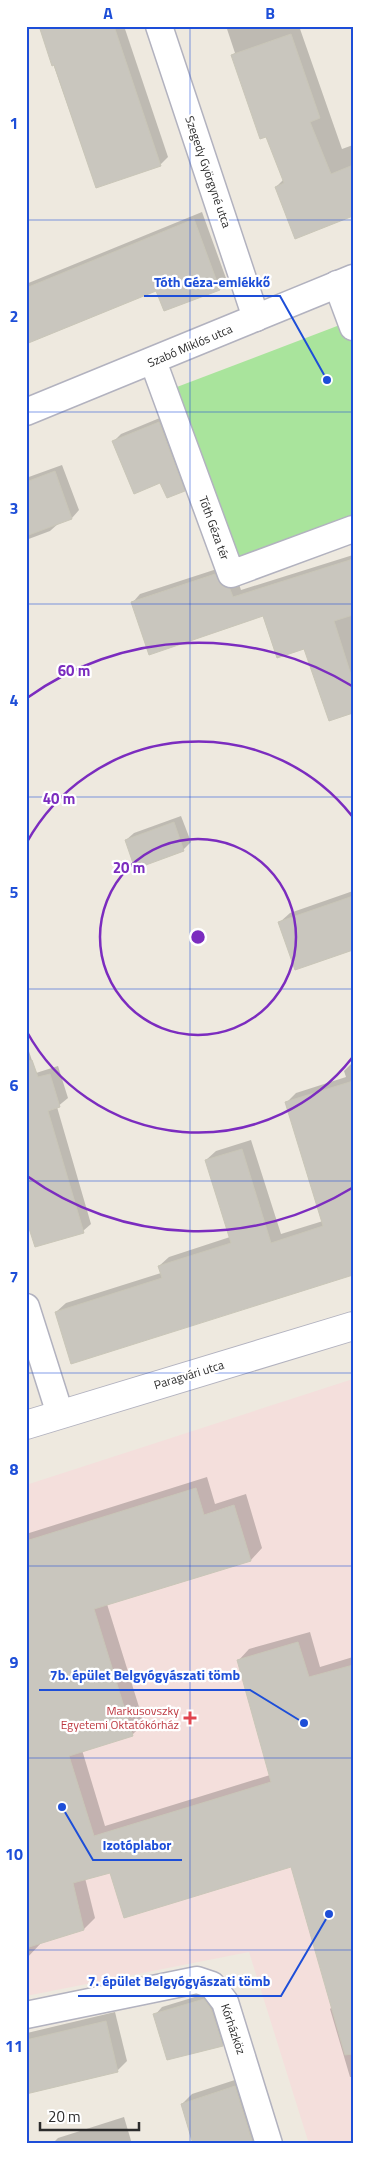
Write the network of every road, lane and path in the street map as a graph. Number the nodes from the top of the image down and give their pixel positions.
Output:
1 (159, 26) edge
2 (345, 281) edge
3 (256, 318) junction
4 (353, 327) edge
5 (153, 361) junction
6 (26, 412) edge
7 (353, 529) edge
8 (26, 1307) edge
9 (353, 1326) edge
10 (60, 1414) junction
11 (26, 1425) edge
12 (26, 2015) edge
13 (269, 2144) edge

1 - 3 street, Szegedy Györgyné utca
2 - 3 street, Szabó Miklós utca
2 - 4 street
3 - 5 street, Szabó Miklós utca
5 - 6 street, Szabó Miklós utca
5 - 7 street, Tóth Géza tér
8 - 10 street
9 - 10 street, Paragvári utca
10 - 11 street, Paragvári utca
12 - 13 street, Kórházköz

